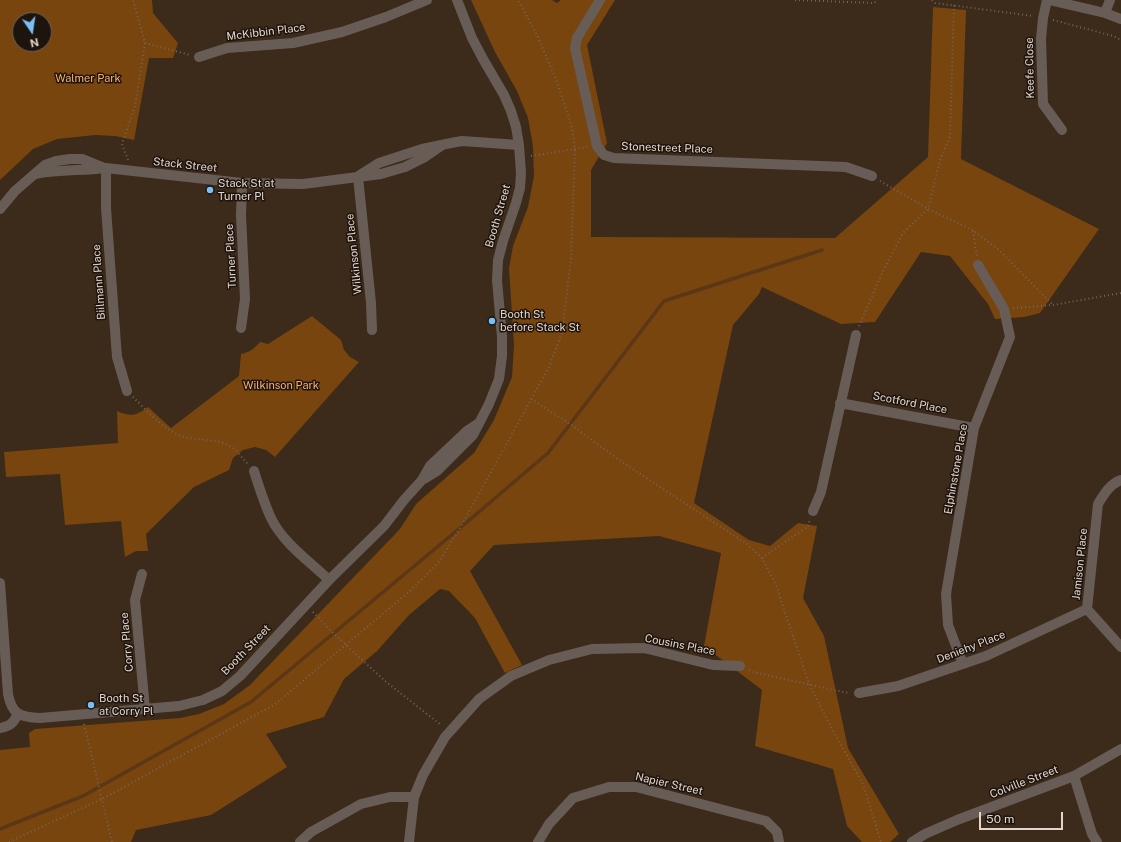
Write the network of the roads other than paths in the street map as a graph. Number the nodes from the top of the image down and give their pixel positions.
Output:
1 (427, 0) edge
2 (457, 0) edge
3 (600, 0) edge
4 (1048, 0) edge
5 (1110, 0) edge
6 (1106, 13) junction
7 (1121, 19) edge
8 (199, 57) road end
9 (1062, 130) dead end
10 (520, 145) junction
11 (106, 168) junction
12 (872, 176) road end
13 (358, 177) junction
14 (242, 183) junction
15 (0, 208) edge
16 (978, 265) road end
17 (241, 328) dead end
18 (372, 330) dead end
19 (856, 335) road end
20 (127, 391) road end
21 (840, 402) junction
22 (974, 428) junction
23 (254, 471) road end
24 (1121, 480) edge
25 (813, 511) road end
26 (142, 574) dead end
27 (330, 580) junction
28 (0, 582) edge
29 (1087, 609) junction
30 (1121, 647) edge
31 (963, 664) junction
32 (740, 666) road end
33 (859, 693) road end
34 (145, 709) junction
35 (22, 716) junction
36 (0, 728) edge
37 (1121, 749) edge
38 (1074, 776) junction
39 (414, 797) junction
40 (300, 842) edge
41 (409, 842) edge
42 (538, 842) edge
43 (779, 842) edge
44 (912, 842) edge
45 (1097, 842) edge

1 - 8 street, McKibbin Place
2 - 10 street, Booth Street
3 - 12 street, Stonestreet Place
4 - 6 street
4 - 9 street, Keefe Close
5 - 6 street
6 - 7 street
10 - 13 street, Stack Street
10 - 27 street, Booth Street
11 - 14 street, Stack Street
11 - 15 street, Stack Street
11 - 20 street, Biilmann Place
13 - 14 street, Stack Street
13 - 18 street, Wilkinson Place
14 - 17 street, Turner Place
16 - 22 street, Elphinstone Place
19 - 21 street
21 - 22 street, Scotford Place
21 - 25 street
22 - 31 street, Elphinstone Place
23 - 27 street
24 - 29 street, Jamison Place
26 - 34 street, Corry Place
27 - 34 street, Booth Street
28 - 35 street
29 - 30 street, Jamison Place
29 - 31 street, Deniehy Place
31 - 33 street, Deniehy Place
32 - 39 street, Cousins Place
34 - 35 street, Booth Street
35 - 36 street
37 - 38 street, Colville Street
38 - 44 street, Colville Street
38 - 45 street
39 - 40 street
39 - 41 street, Cousins Place
42 - 43 street, Napier Street

